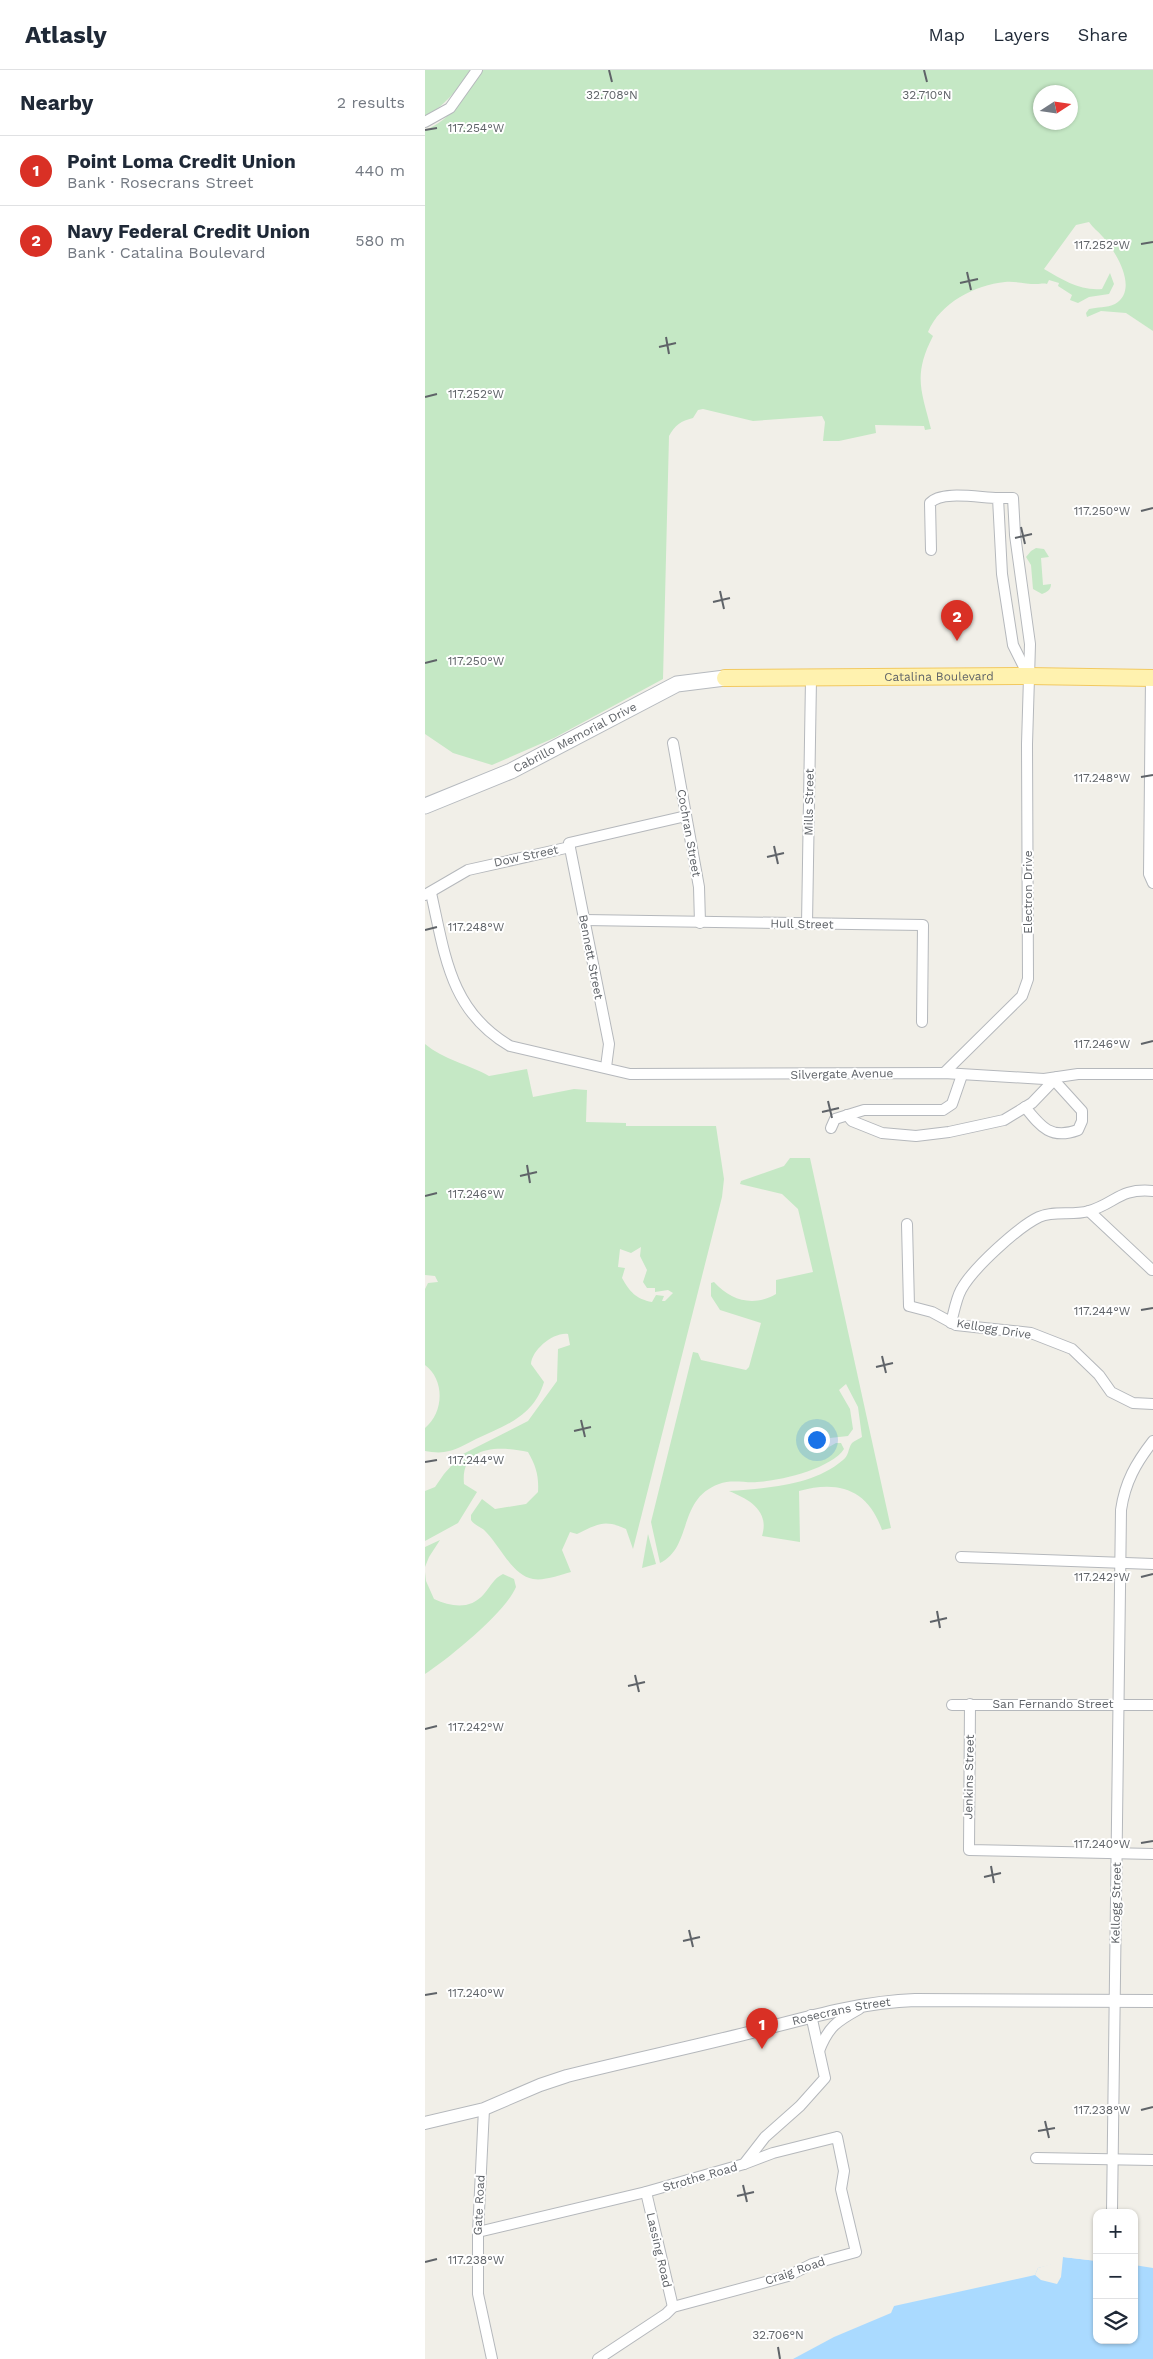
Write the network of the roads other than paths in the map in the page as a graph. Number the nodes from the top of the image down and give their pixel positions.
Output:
1 (477, 70) edge
2 (425, 122) edge
3 (998, 498) junction
4 (931, 550) dead end
5 (1028, 676) junction
6 (725, 678) joint
7 (1152, 678) edge
8 (811, 679) junction
9 (673, 743) dead end
10 (425, 806) edge
11 (686, 816) junction
12 (570, 847) junction
13 (1153, 883) edge
14 (428, 894) edge
15 (584, 920) junction
16 (700, 922) junction
17 (807, 924) junction
18 (922, 1022) dead end
19 (606, 1067) junction
20 (944, 1073) junction
21 (1153, 1074) edge
22 (962, 1075) junction
23 (1055, 1078) junction
24 (1025, 1107) junction
25 (847, 1115) junction
26 (831, 1128) dead end
27 (1153, 1191) edge
28 (1089, 1211) junction
29 (907, 1224) dead end
30 (1152, 1270) edge
31 (951, 1323) junction
32 (1153, 1404) edge
33 (1153, 1441) edge
34 (961, 1557) dead end
35 (1121, 1564) junction
36 (1153, 1564) edge
37 (970, 1704) junction
38 (1119, 1704) junction
39 (953, 1705) dead end
40 (1153, 1705) edge
41 (1117, 1853) junction
42 (1153, 1854) edge
43 (1115, 2000) junction
44 (1153, 2001) edge
45 (863, 2007) junction
46 (811, 2015) junction
47 (819, 2052) junction
48 (484, 2109) junction
49 (425, 2123) edge
50 (1036, 2158) dead end
51 (1113, 2159) junction
52 (1153, 2160) edge
53 (744, 2164) junction
54 (646, 2192) junction
55 (1112, 2209) edge
56 (478, 2232) junction
57 (673, 2307) junction
58 (492, 2359) edge
59 (598, 2359) edge

1 - 2 street
3 - 4 street
3 - 5 street, Electron Drive
3 - 5 street, Electron Drive
5 - 7 main road, Catalina Boulevard
5 - 8 main road, Catalina Boulevard
5 - 20 street, Electron Drive
6 - 8 main road, Catalina Boulevard
6 - 10 main road, Cabrillo Memorial Drive
7 - 13 street
8 - 17 street, Mills Street
9 - 11 street, Cochran Street
11 - 12 street, Dow Street
11 - 16 street, Cochran Street
12 - 14 street, Dow Street
12 - 15 street, Bennett Street
14 - 19 street, Silvergate Avenue
15 - 16 street, Hull Street
15 - 19 street, Bennett Street
16 - 17 street, Hull Street
17 - 18 street, Hull Street
19 - 20 street, Silvergate Avenue
20 - 22 street, Silvergate Avenue
21 - 23 street, Silvergate Avenue
22 - 23 street, Silvergate Avenue
22 - 25 street
23 - 24 street
23 - 24 street
24 - 25 street
25 - 26 street
27 - 28 street, Kellogg Drive
28 - 30 street
28 - 31 street, Kellogg Drive
29 - 31 street
31 - 32 street, Kellogg Drive
33 - 35 street
34 - 35 street
35 - 36 street
35 - 38 street, Kellogg Street
37 - 38 street, San Fernando Street
37 - 39 street, San Fernando Street
37 - 41 street, Jenkins Street
38 - 40 street, San Fernando Street
38 - 41 street, Kellogg Street
41 - 42 street
41 - 43 street, Kellogg Street
43 - 44 street, Rosecrans Street
43 - 45 street, Rosecrans Street
43 - 51 street, Kellogg Street
45 - 46 street, Rosecrans Street
45 - 47 street
46 - 47 street, Strothe Road
46 - 48 street, Rosecrans Street
47 - 53 street, Strothe Road
48 - 49 street, Rosecrans Street
48 - 56 street, Gate Road
50 - 51 street
51 - 52 street
51 - 55 street, Kellogg Street
53 - 54 street, Strothe Road
53 - 57 street, Craig Road
54 - 56 street, Strothe Road
54 - 57 street, Lassing Road
56 - 58 street, Gate Road
57 - 59 street, Craig Road

